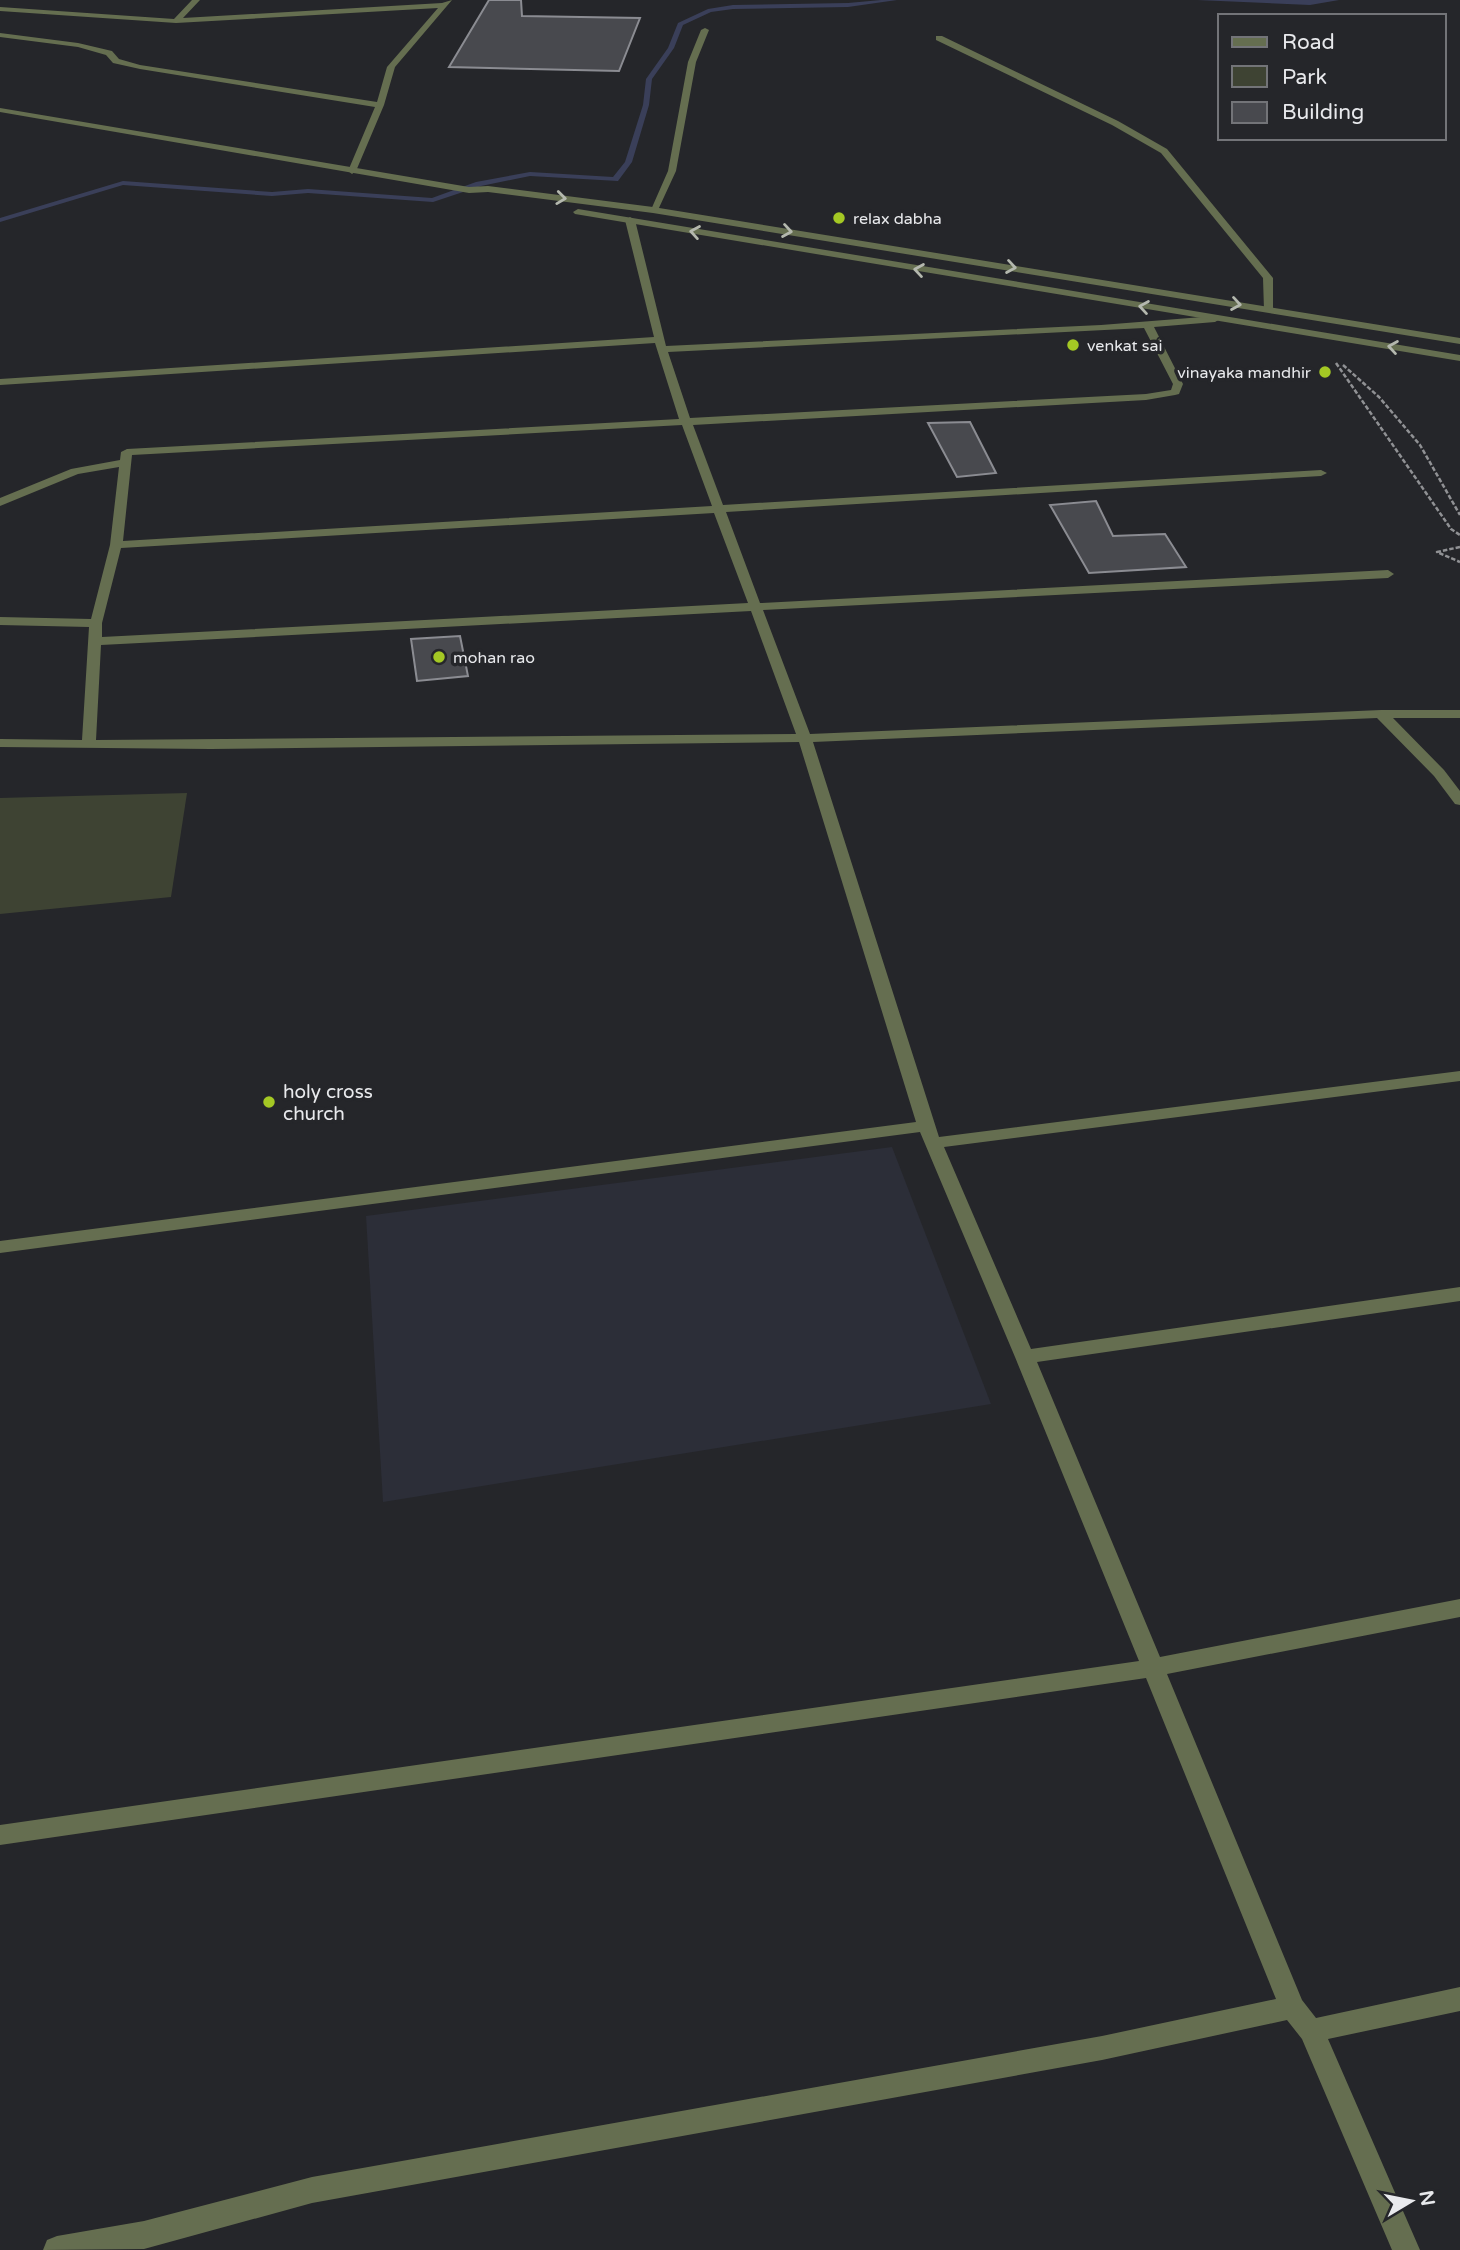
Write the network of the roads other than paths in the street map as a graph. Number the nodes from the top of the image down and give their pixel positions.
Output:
1 (56, 0) edge
2 (196, 0) edge
3 (316, 0) edge
4 (445, 3) edge
5 (0, 9) edge
6 (46, 12) junction
7 (317, 12) junction
8 (176, 21) junction
9 (705, 30) dead end
10 (0, 35) edge
11 (939, 38) dead end
12 (380, 105) junction
13 (0, 110) edge
14 (352, 171) junction
15 (469, 190) junction
16 (653, 209) junction
17 (630, 220) junction
18 (1269, 310) junction
19 (1215, 319) junction
20 (1147, 324) junction
21 (1460, 341) edge
22 (661, 345) junction
23 (1460, 358) edge
24 (0, 382) edge
25 (687, 422) junction
26 (126, 463) junction
27 (1321, 473) dead end
28 (0, 502) edge
29 (720, 509) junction
30 (116, 545) junction
31 (1388, 574) dead end
32 (755, 608) junction
33 (0, 621) edge
34 (96, 623) junction
35 (96, 641) junction
36 (1460, 714) edge
37 (1381, 715) junction
38 (805, 738) junction
39 (0, 743) edge
40 (89, 744) junction
41 (1460, 802) edge
42 (1460, 1076) edge
43 (930, 1134) junction
44 (0, 1247) edge
45 (1460, 1294) edge
46 (1025, 1357) junction
47 (1460, 1608) edge
48 (1152, 1668) junction
49 (0, 1835) edge
50 (1460, 1999) edge
51 (1292, 2007) junction
52 (1311, 2031) junction
53 (57, 2250) edge
54 (1406, 2250) edge

1 - 6 street
2 - 8 street
3 - 7 street
4 - 7 street
4 - 12 street
5 - 6 street
6 - 8 street
7 - 8 street
9 - 16 street
10 - 12 street
11 - 18 street
12 - 14 street
13 - 14 street
14 - 15 street
15 -> 16 street
15 - 17 street
16 -> 18 street
19 -> 17 street
17 - 22 street
18 - 21 street
19 - 20 street
23 -> 19 street
20 - 22 street
20 - 25 street
22 - 24 street
22 - 25 street
25 - 26 street
25 - 29 street
26 - 28 street
26 - 30 street
27 - 29 street
29 - 30 street
29 - 32 street
30 - 34 street
31 - 32 street
32 - 35 street
32 - 38 street
33 - 34 street
34 - 35 street
35 - 40 street
36 - 37 street
37 - 38 street
37 - 41 street
38 - 40 street
38 - 43 street
39 - 40 street
42 - 43 street
43 - 44 street
43 - 46 street
45 - 46 street
46 - 48 street
47 - 48 street
48 - 49 street
48 - 51 street
50 - 52 street
51 - 52 street
51 - 53 street
52 - 54 street

